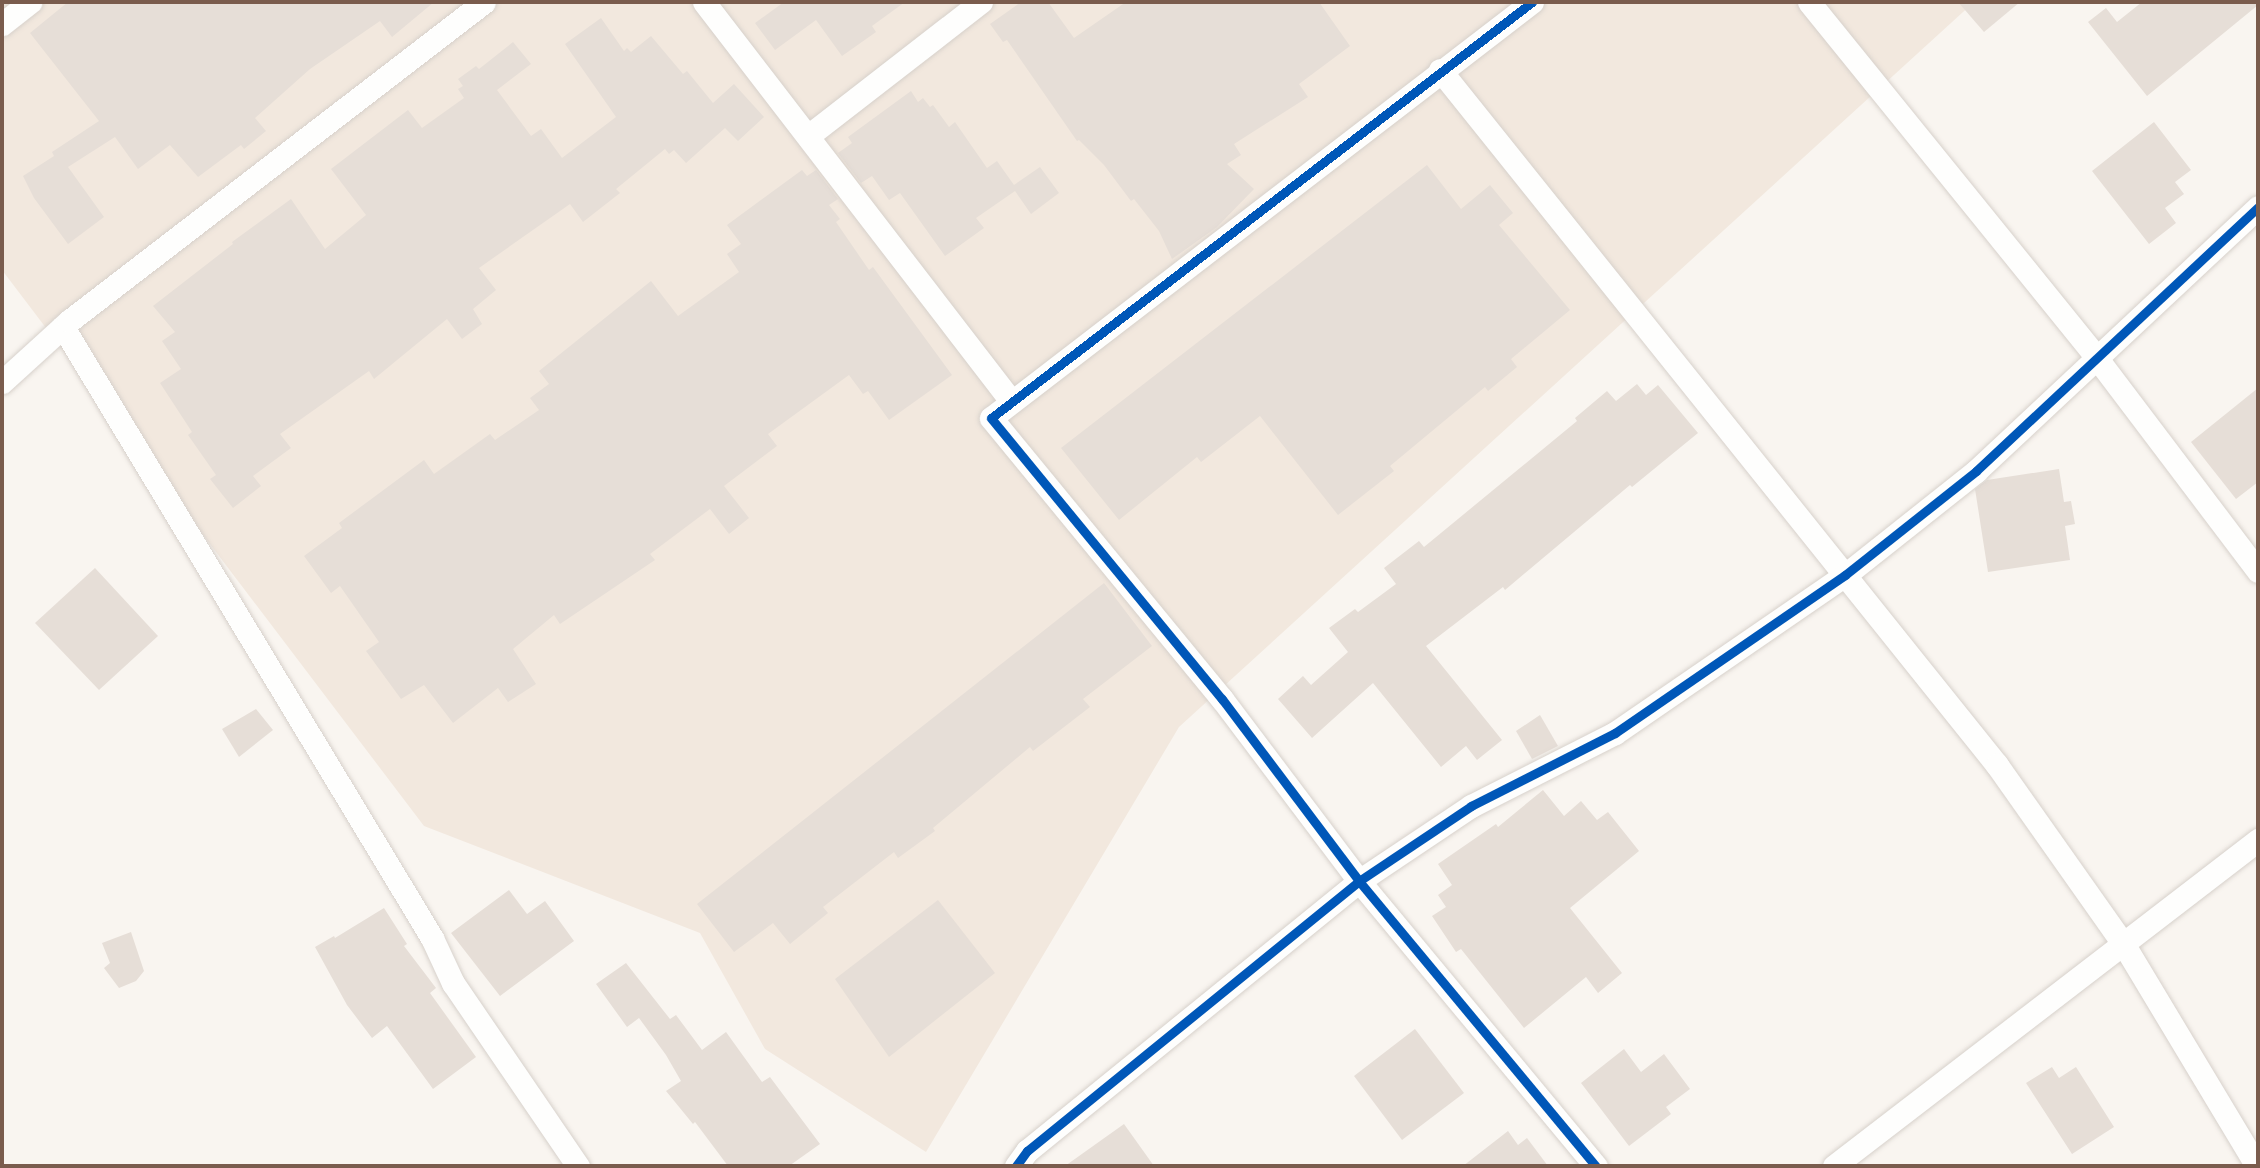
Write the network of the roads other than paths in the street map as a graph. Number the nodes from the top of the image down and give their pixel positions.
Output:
1 (30, 2) edge
2 (485, 2) edge
3 (704, 2) edge
4 (981, 2) edge
5 (1532, 2) edge
6 (1809, 2) edge
7 (2, 24) edge
8 (1440, 70) junction
9 (808, 136) junction
10 (2258, 207) edge
11 (63, 327) junction
12 (2096, 357) junction
13 (2, 382) edge
14 (1012, 401) junction
15 (2258, 571) edge
16 (1845, 575) junction
17 (2258, 840) edge
18 (1359, 881) junction
19 (2124, 945) junction
20 (578, 1166) edge
21 (1016, 1166) edge
22 (1596, 1166) edge
23 (1834, 1166) edge
24 (2258, 1166) edge

1 - 7 street
2 - 11 street
3 - 9 street
4 - 9 street
5 - 8 street
6 - 12 street
8 - 14 street
8 - 16 street
9 - 14 street
10 - 12 street
11 - 13 street
11 - 20 street
12 - 15 street
12 - 16 street
14 - 18 street
16 - 18 street
16 - 19 street
17 - 19 street
18 - 21 street
18 - 22 street
19 - 23 street
19 - 24 street

